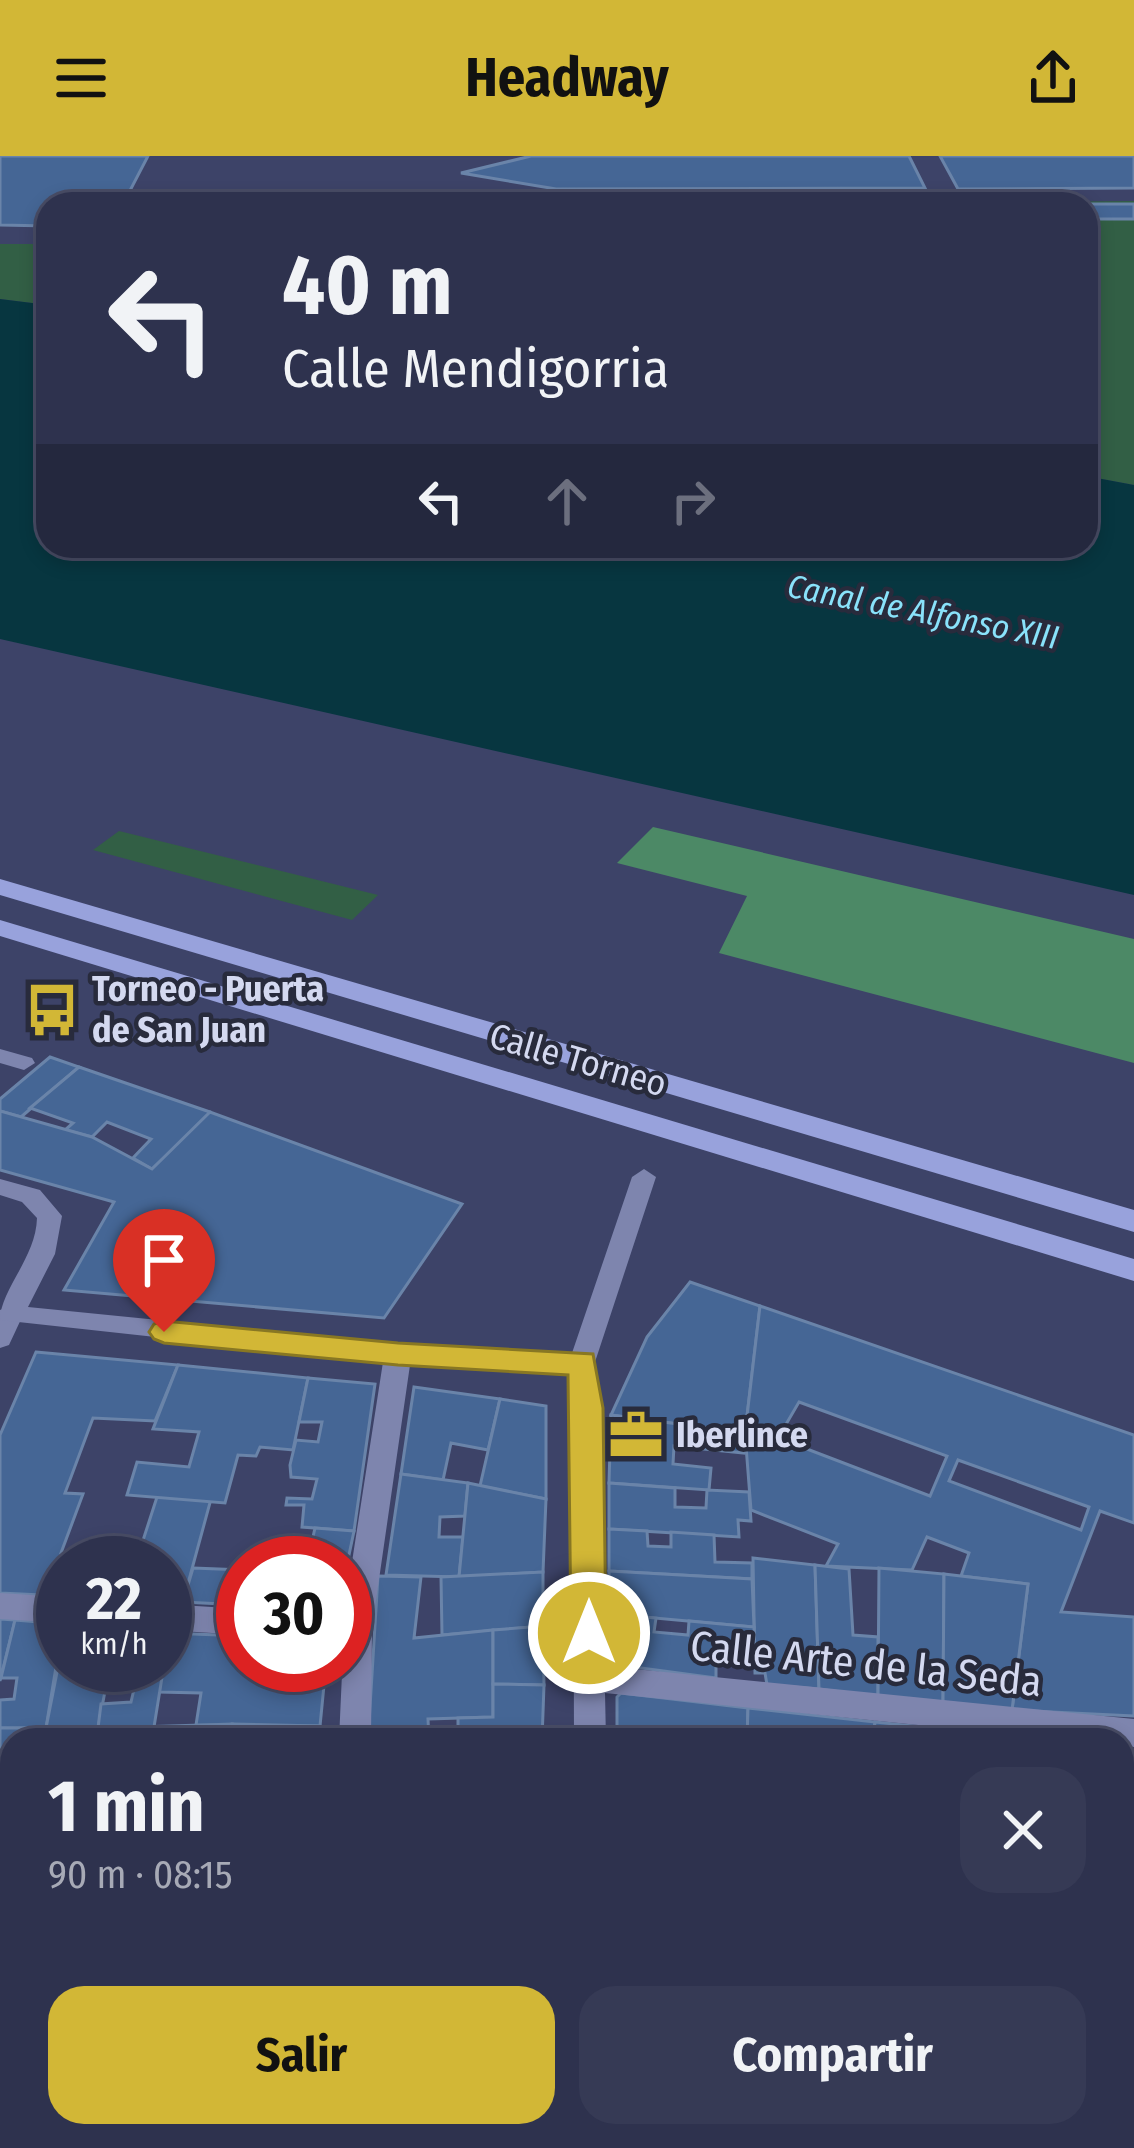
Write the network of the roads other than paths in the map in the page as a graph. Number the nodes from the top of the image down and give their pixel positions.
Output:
1 (0, 887) edge
2 (0, 928) edge
3 (0, 1056) edge
4 (24, 1063) dead end
5 (644, 1177) dead end
6 (0, 1187) edge
7 (1134, 1221) edge
8 (1134, 1270) edge
9 (5, 1326) edge
10 (398, 1354) junction
11 (582, 1362) junction
12 (367, 1536) edge
13 (0, 1606) edge
14 (36, 1608) edge
15 (589, 1678) junction
16 (354, 1692) edge
17 (355, 1728) edge
18 (590, 1728) edge
19 (1084, 1728) edge

1 - 7 main road, Calle Torneo
2 - 8 main road, Calle Torneo
3 - 4 street
5 - 11 street
6 - 9 street
9 - 10 street
10 - 11 street
10 - 12 street
11 - 15 street
13 - 14 street
15 - 18 street
15 - 19 street, Calle Arte de la Seda
16 - 17 street

